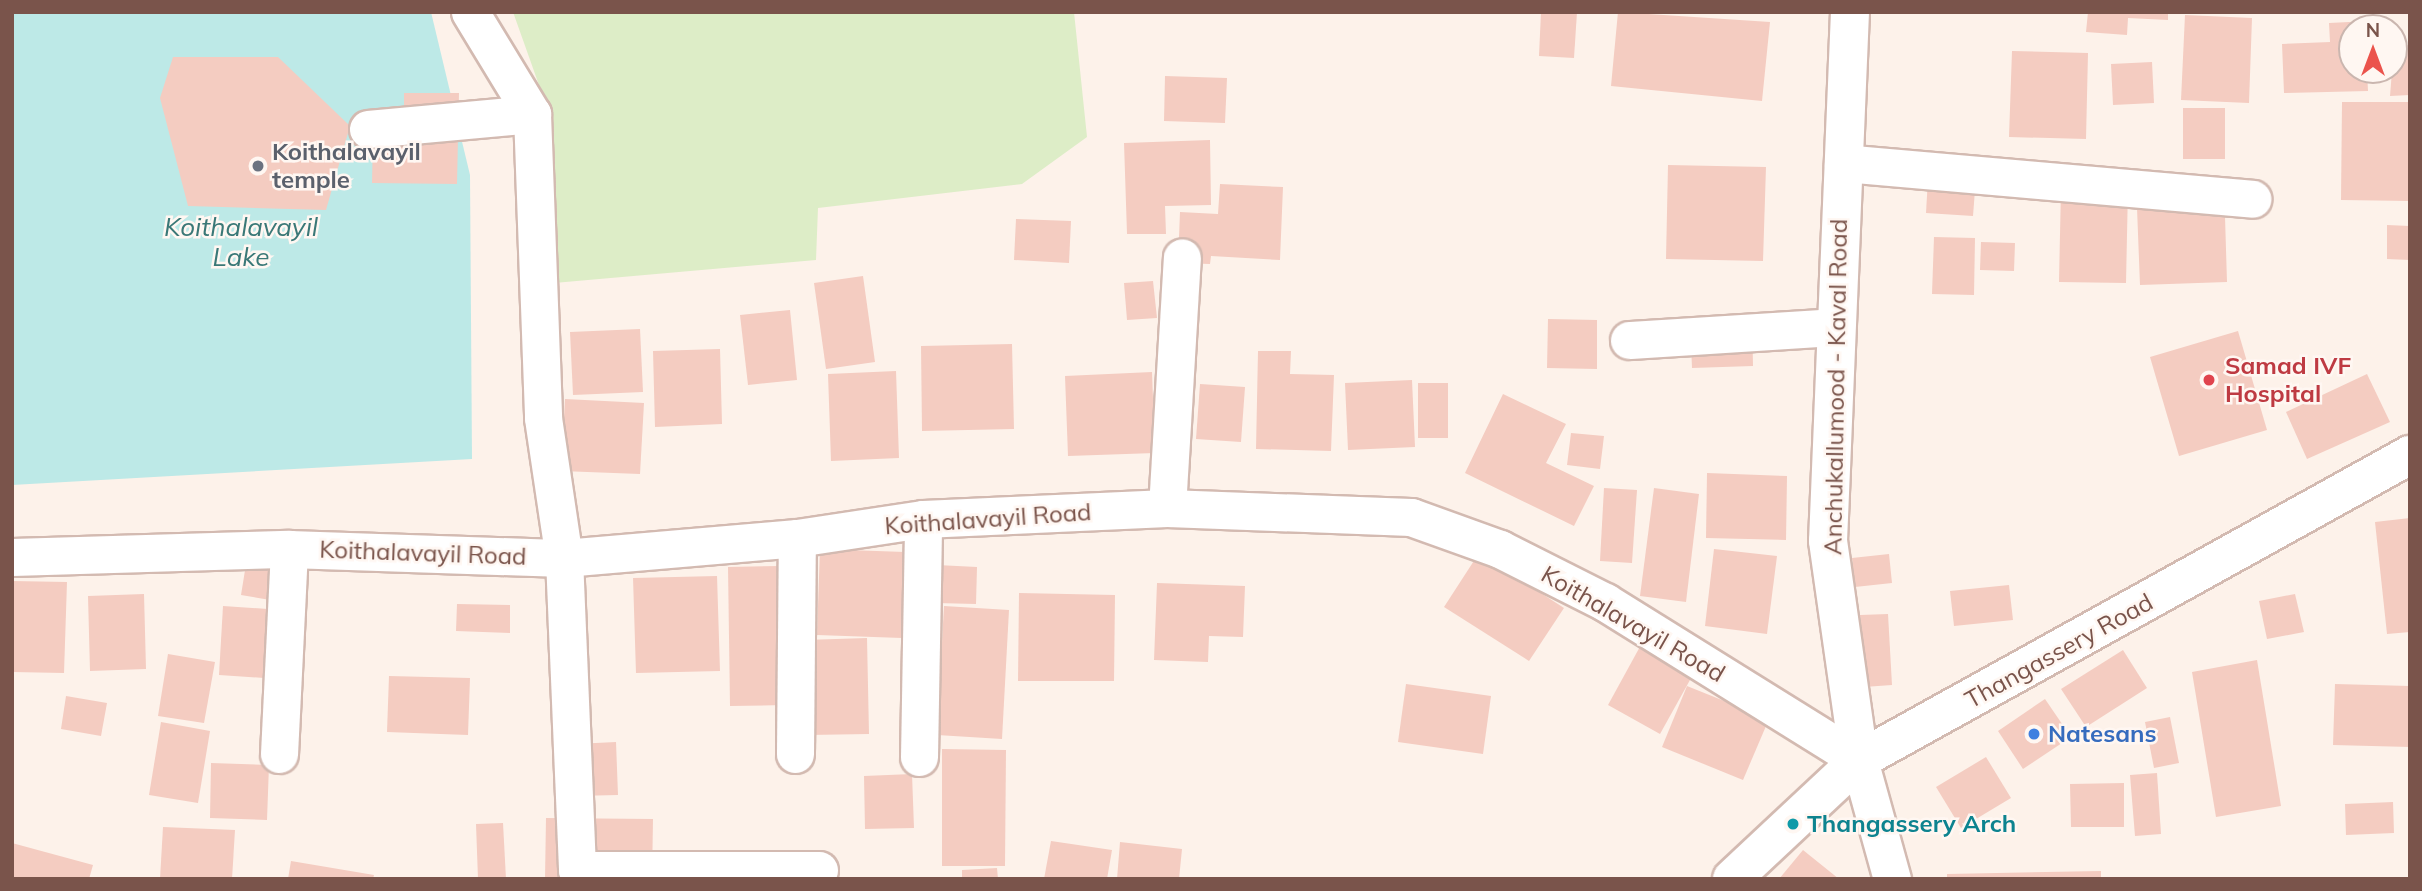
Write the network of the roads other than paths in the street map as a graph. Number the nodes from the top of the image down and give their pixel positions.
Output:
1 (470, 12) edge
2 (1850, 12) edge
3 (532, 114) junction
4 (368, 128) dead end
5 (1843, 163) junction
6 (2252, 199) dead end
7 (1182, 257) dead end
8 (1835, 327) junction
9 (1629, 340) dead end
10 (2410, 455) edge
11 (1167, 508) junction
12 (923, 519) junction
13 (797, 538) junction
14 (289, 550) junction
15 (12, 557) edge
16 (564, 558) junction
17 (279, 754) dead end
18 (795, 754) dead end
19 (919, 757) dead end
20 (1859, 760) junction
21 (819, 870) dead end
22 (1732, 879) edge
23 (1892, 879) edge

1 - 3 street
2 - 5 street, Anchukallumood - Kaval Road
3 - 4 street
3 - 16 street
5 - 6 street
5 - 8 street, Anchukallumood - Kaval Road
7 - 11 street
8 - 9 street
8 - 20 street, Anchukallumood - Kaval Road
10 - 20 street, Thangassery Road
11 - 12 street, Koithalavayil Road
11 - 20 street, Koithalavayil Road
12 - 13 street, Koithalavayil Road
12 - 19 street
13 - 16 street, Koithalavayil Road
13 - 18 street
14 - 15 street, Koithalavayil Road
14 - 16 street, Koithalavayil Road
14 - 17 street
16 - 21 street
20 - 22 street, Thangassery Road
20 - 23 street

